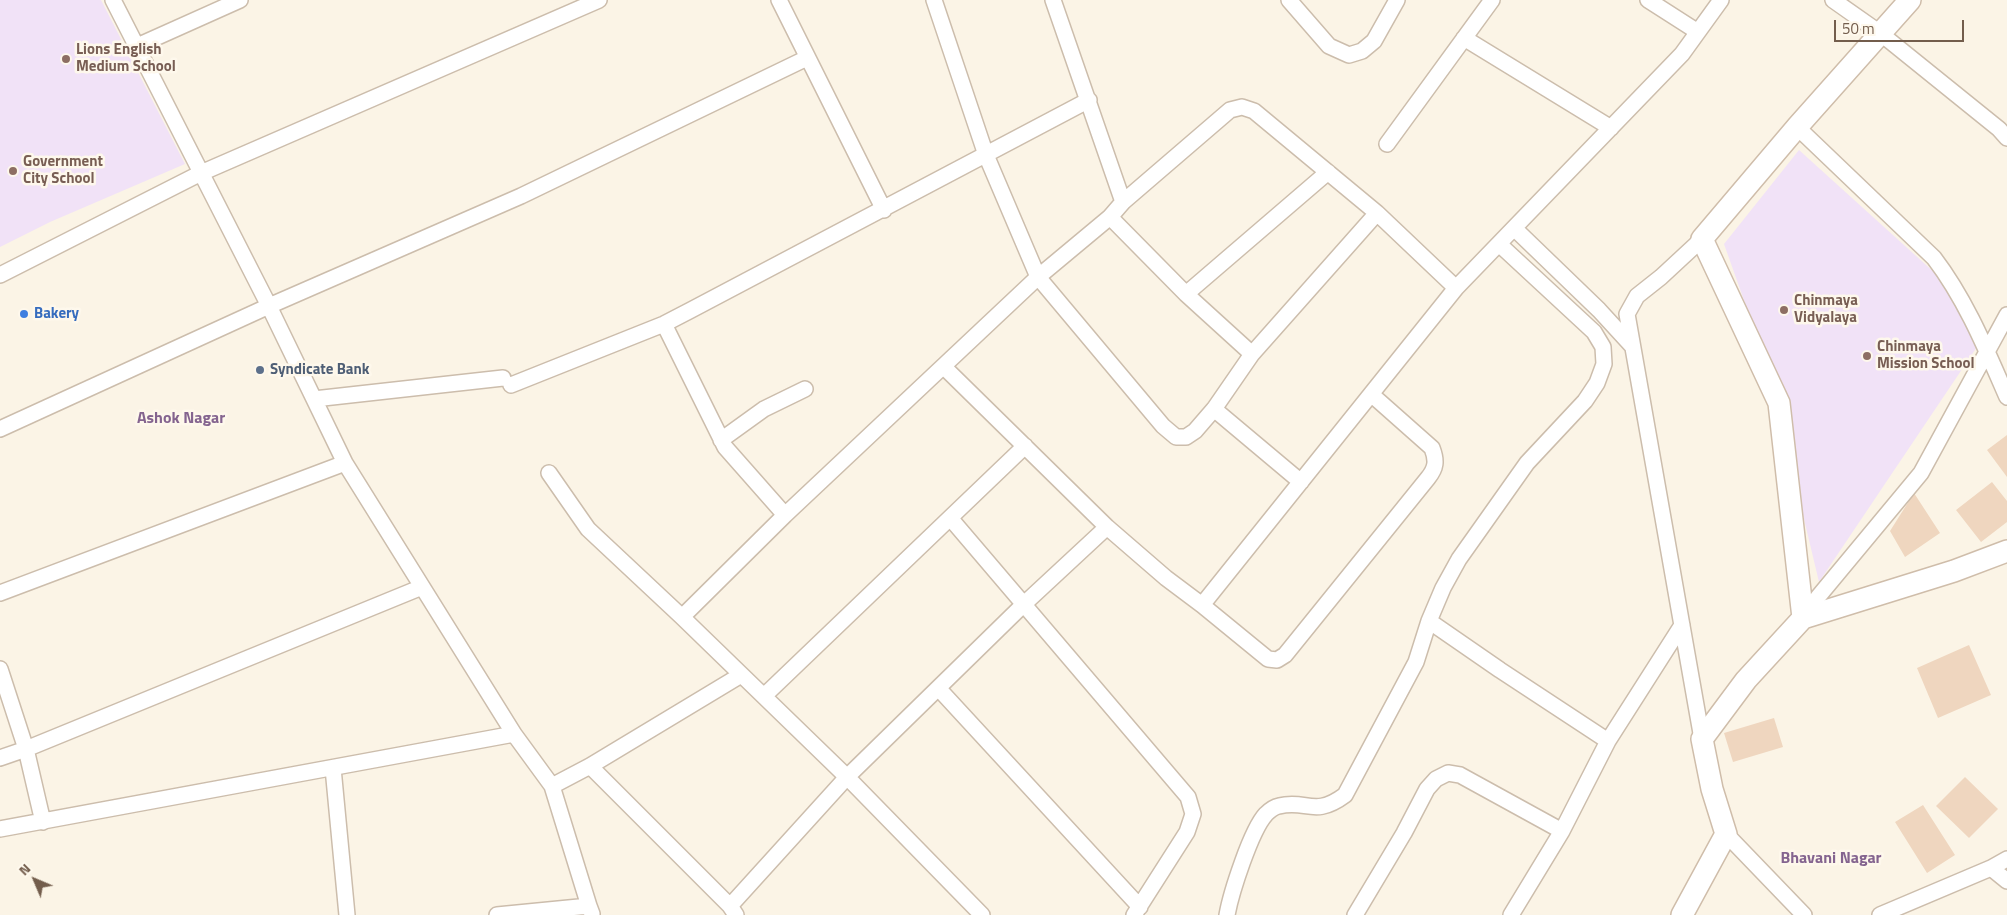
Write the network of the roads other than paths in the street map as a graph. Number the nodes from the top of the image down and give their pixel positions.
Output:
1 (113, 0) edge
2 (240, 0) edge
3 (599, 0) edge
4 (779, 0) edge
5 (934, 0) edge
6 (1053, 0) edge
7 (1289, 0) edge
8 (1397, 0) edge
9 (1492, 0) edge
10 (1648, 0) edge
11 (1721, 0) edge
12 (1834, 0) edge
13 (1910, 0) edge
14 (1698, 32) junction
15 (1880, 33) junction
16 (1464, 38) junction
17 (135, 47) junction
18 (807, 58) junction
19 (1089, 100) junction
20 (1797, 127) junction
21 (1610, 128) junction
22 (2007, 138) edge
23 (1387, 144) dead end
24 (986, 155) junction
25 (1328, 172) junction
26 (201, 173) junction
27 (1123, 202) junction
28 (884, 210) junction
29 (1377, 213) junction
30 (1110, 217) junction
31 (1514, 228) junction
32 (1702, 239) junction
33 (1499, 244) junction
34 (0, 275) edge
35 (1038, 278) junction
36 (1456, 288) junction
37 (1186, 294) junction
38 (269, 306) junction
39 (2007, 315) edge
40 (664, 324) junction
41 (1633, 347) junction
42 (1987, 352) junction
43 (1252, 354) junction
44 (944, 367) junction
45 (805, 389) dead end
46 (1370, 394) junction
47 (2007, 397) edge
48 (314, 399) junction
49 (1214, 409) junction
50 (0, 429) edge
51 (721, 440) junction
52 (1025, 446) junction
53 (345, 463) junction
54 (549, 473) dead end
55 (1301, 482) junction
56 (785, 515) junction
57 (951, 519) junction
58 (1107, 527) junction
59 (2007, 551) edge
60 (422, 587) junction
61 (0, 593) edge
62 (1202, 605) junction
63 (1023, 606) junction
64 (682, 617) junction
65 (1803, 618) junction
66 (1429, 621) junction
67 (1682, 625) junction
68 (0, 669) edge
69 (741, 675) junction
70 (939, 688) junction
71 (764, 696) junction
72 (514, 734) junction
73 (1702, 739) junction
74 (1608, 741) junction
75 (26, 749) junction
76 (0, 758) edge
77 (590, 766) junction
78 (333, 768) junction
79 (847, 777) junction
80 (552, 786) junction
81 (43, 822) junction
82 (0, 829) edge
83 (1562, 831) junction
84 (1726, 834) junction
85 (2007, 859) edge
86 (1991, 868) junction
87 (2007, 881) edge
88 (591, 910) edge
89 (733, 911) edge
90 (1137, 911) edge
91 (347, 915) edge
92 (497, 915) edge
93 (982, 915) edge
94 (1227, 915) edge
95 (1355, 915) edge
96 (1511, 915) edge
97 (1682, 915) edge
98 (1804, 915) edge
99 (1880, 915) edge

1 - 17 street
2 - 17 street
3 - 26 street
4 - 18 street
5 - 24 street
6 - 19 street
7 - 8 street
9 - 16 street
10 - 14 street
11 - 14 street
12 - 15 street
13 - 15 street
14 - 21 street
15 - 20 street
15 - 22 street
16 - 21 street
16 - 23 street
17 - 26 street
18 - 28 street
18 - 38 street
19 - 24 street
19 - 27 street
20 - 32 street
20 - 42 street
21 - 31 street
24 - 28 street
24 - 35 street
25 - 27 street
25 - 29 street
25 - 37 street
26 - 34 street
26 - 38 street
27 - 30 street
28 - 40 street
29 - 36 street
29 - 43 street
30 - 35 street
30 - 37 street
31 - 33 street
31 - 41 street
32 - 41 street
32 - 65 street
33 - 36 street
33 - 66 street
35 - 44 street
35 - 49 street
36 - 46 street
37 - 43 street
38 - 48 street
38 - 50 street
39 - 42 street
40 - 48 street
40 - 51 street
41 - 67 street
42 - 47 street
42 - 65 street
43 - 49 street
44 - 52 street
44 - 56 street
45 - 51 street
46 - 55 street
46 - 62 street
48 - 53 street
49 - 55 street
51 - 56 street
52 - 57 street
52 - 58 street
53 - 60 street
53 - 61 street
54 - 64 street
55 - 62 street
56 - 64 street
57 - 63 street
57 - 71 street
58 - 62 street
58 - 63 street
59 - 65 street
60 - 72 street
60 - 75 street
63 - 70 street
63 - 90 street
64 - 69 street
65 - 73 street
66 - 74 street
66 - 94 street
67 - 73 street
67 - 74 street
68 - 75 street
69 - 71 street
69 - 77 street
70 - 79 street
70 - 90 street
71 - 79 street
72 - 78 street
72 - 80 street
73 - 84 street
74 - 83 street
75 - 76 street
75 - 81 street
77 - 80 street
77 - 89 street
78 - 81 street
78 - 91 street
79 - 89 street
79 - 93 street
80 - 88 street
81 - 82 street
83 - 95 street
83 - 96 street
84 - 97 street
84 - 98 street
85 - 86 street
86 - 87 street
86 - 99 street
88 - 92 street

